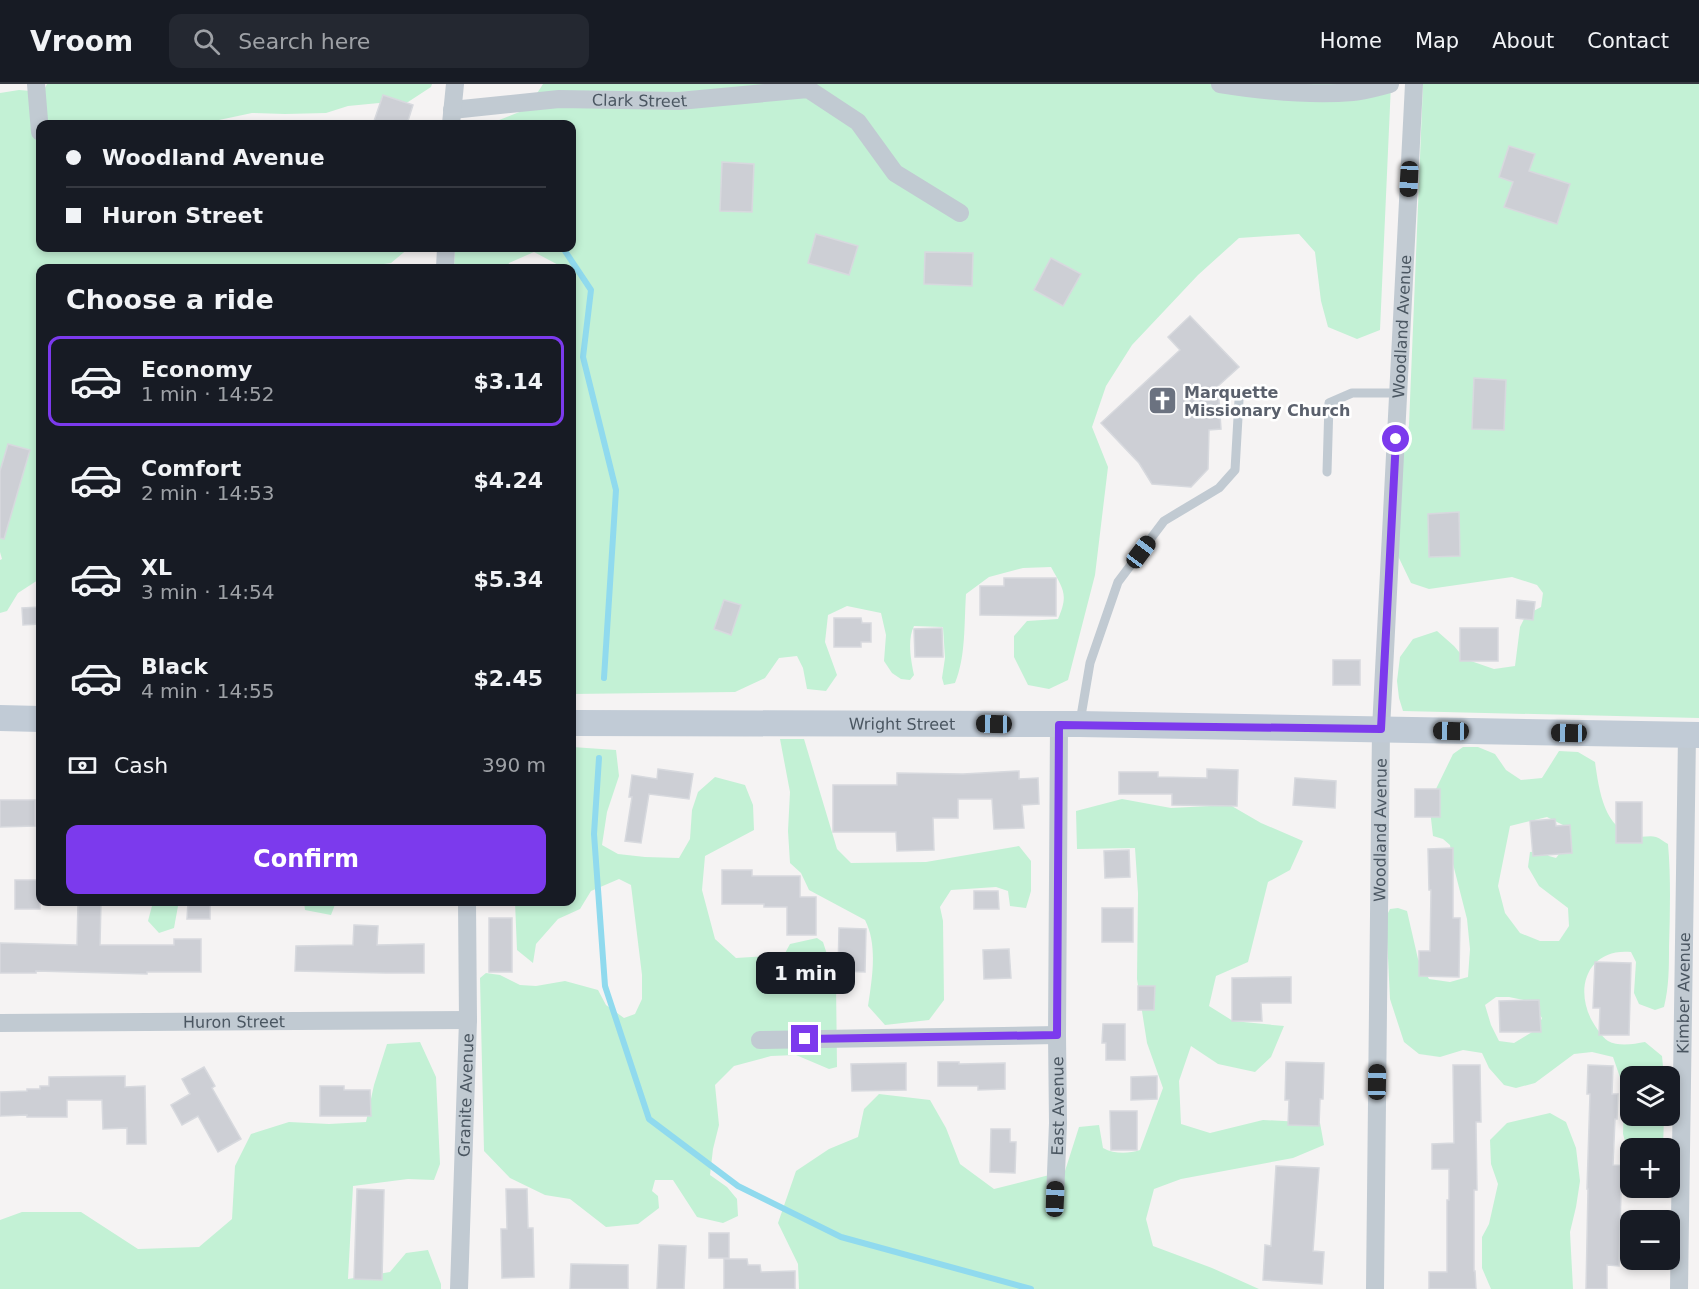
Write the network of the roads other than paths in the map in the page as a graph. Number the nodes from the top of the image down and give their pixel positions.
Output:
1 (36, 84) edge
2 (455, 84) edge
3 (1221, 84) edge
4 (1390, 84) edge
5 (1414, 84) edge
6 (451, 117) edge
7 (39, 120) edge
8 (960, 213) dead end
9 (1398, 393) junction
10 (1239, 400) dead end
11 (1327, 472) dead end
12 (0, 718) edge
13 (36, 719) edge
14 (576, 723) edge
15 (1069, 725) junction
16 (1381, 729) junction
17 (1693, 735) edge
18 (467, 906) edge
19 (468, 1020) junction
20 (0, 1023) edge
21 (1057, 1035) junction
22 (760, 1040) dead end
23 (1055, 1199) dead end
24 (459, 1289) edge
25 (1375, 1289) edge
26 (1679, 1289) edge

1 - 7 street
2 - 6 street
3 - 4 street
5 - 9 street, Woodland Avenue
6 - 8 street, Clark Street
9 - 11 lane
9 - 16 street, Woodland Avenue
10 - 15 lane
12 - 13 main road
14 - 15 main road, Wright Street
15 - 16 main road, Wright Street
15 - 21 street, East Avenue
16 - 17 main road, Wright Street
16 - 25 street, Woodland Avenue
17 - 26 street, Kimber Avenue
18 - 19 street, Granite Avenue
19 - 20 street, Huron Street
19 - 24 street, Granite Avenue
21 - 22 street
21 - 23 street, East Avenue

